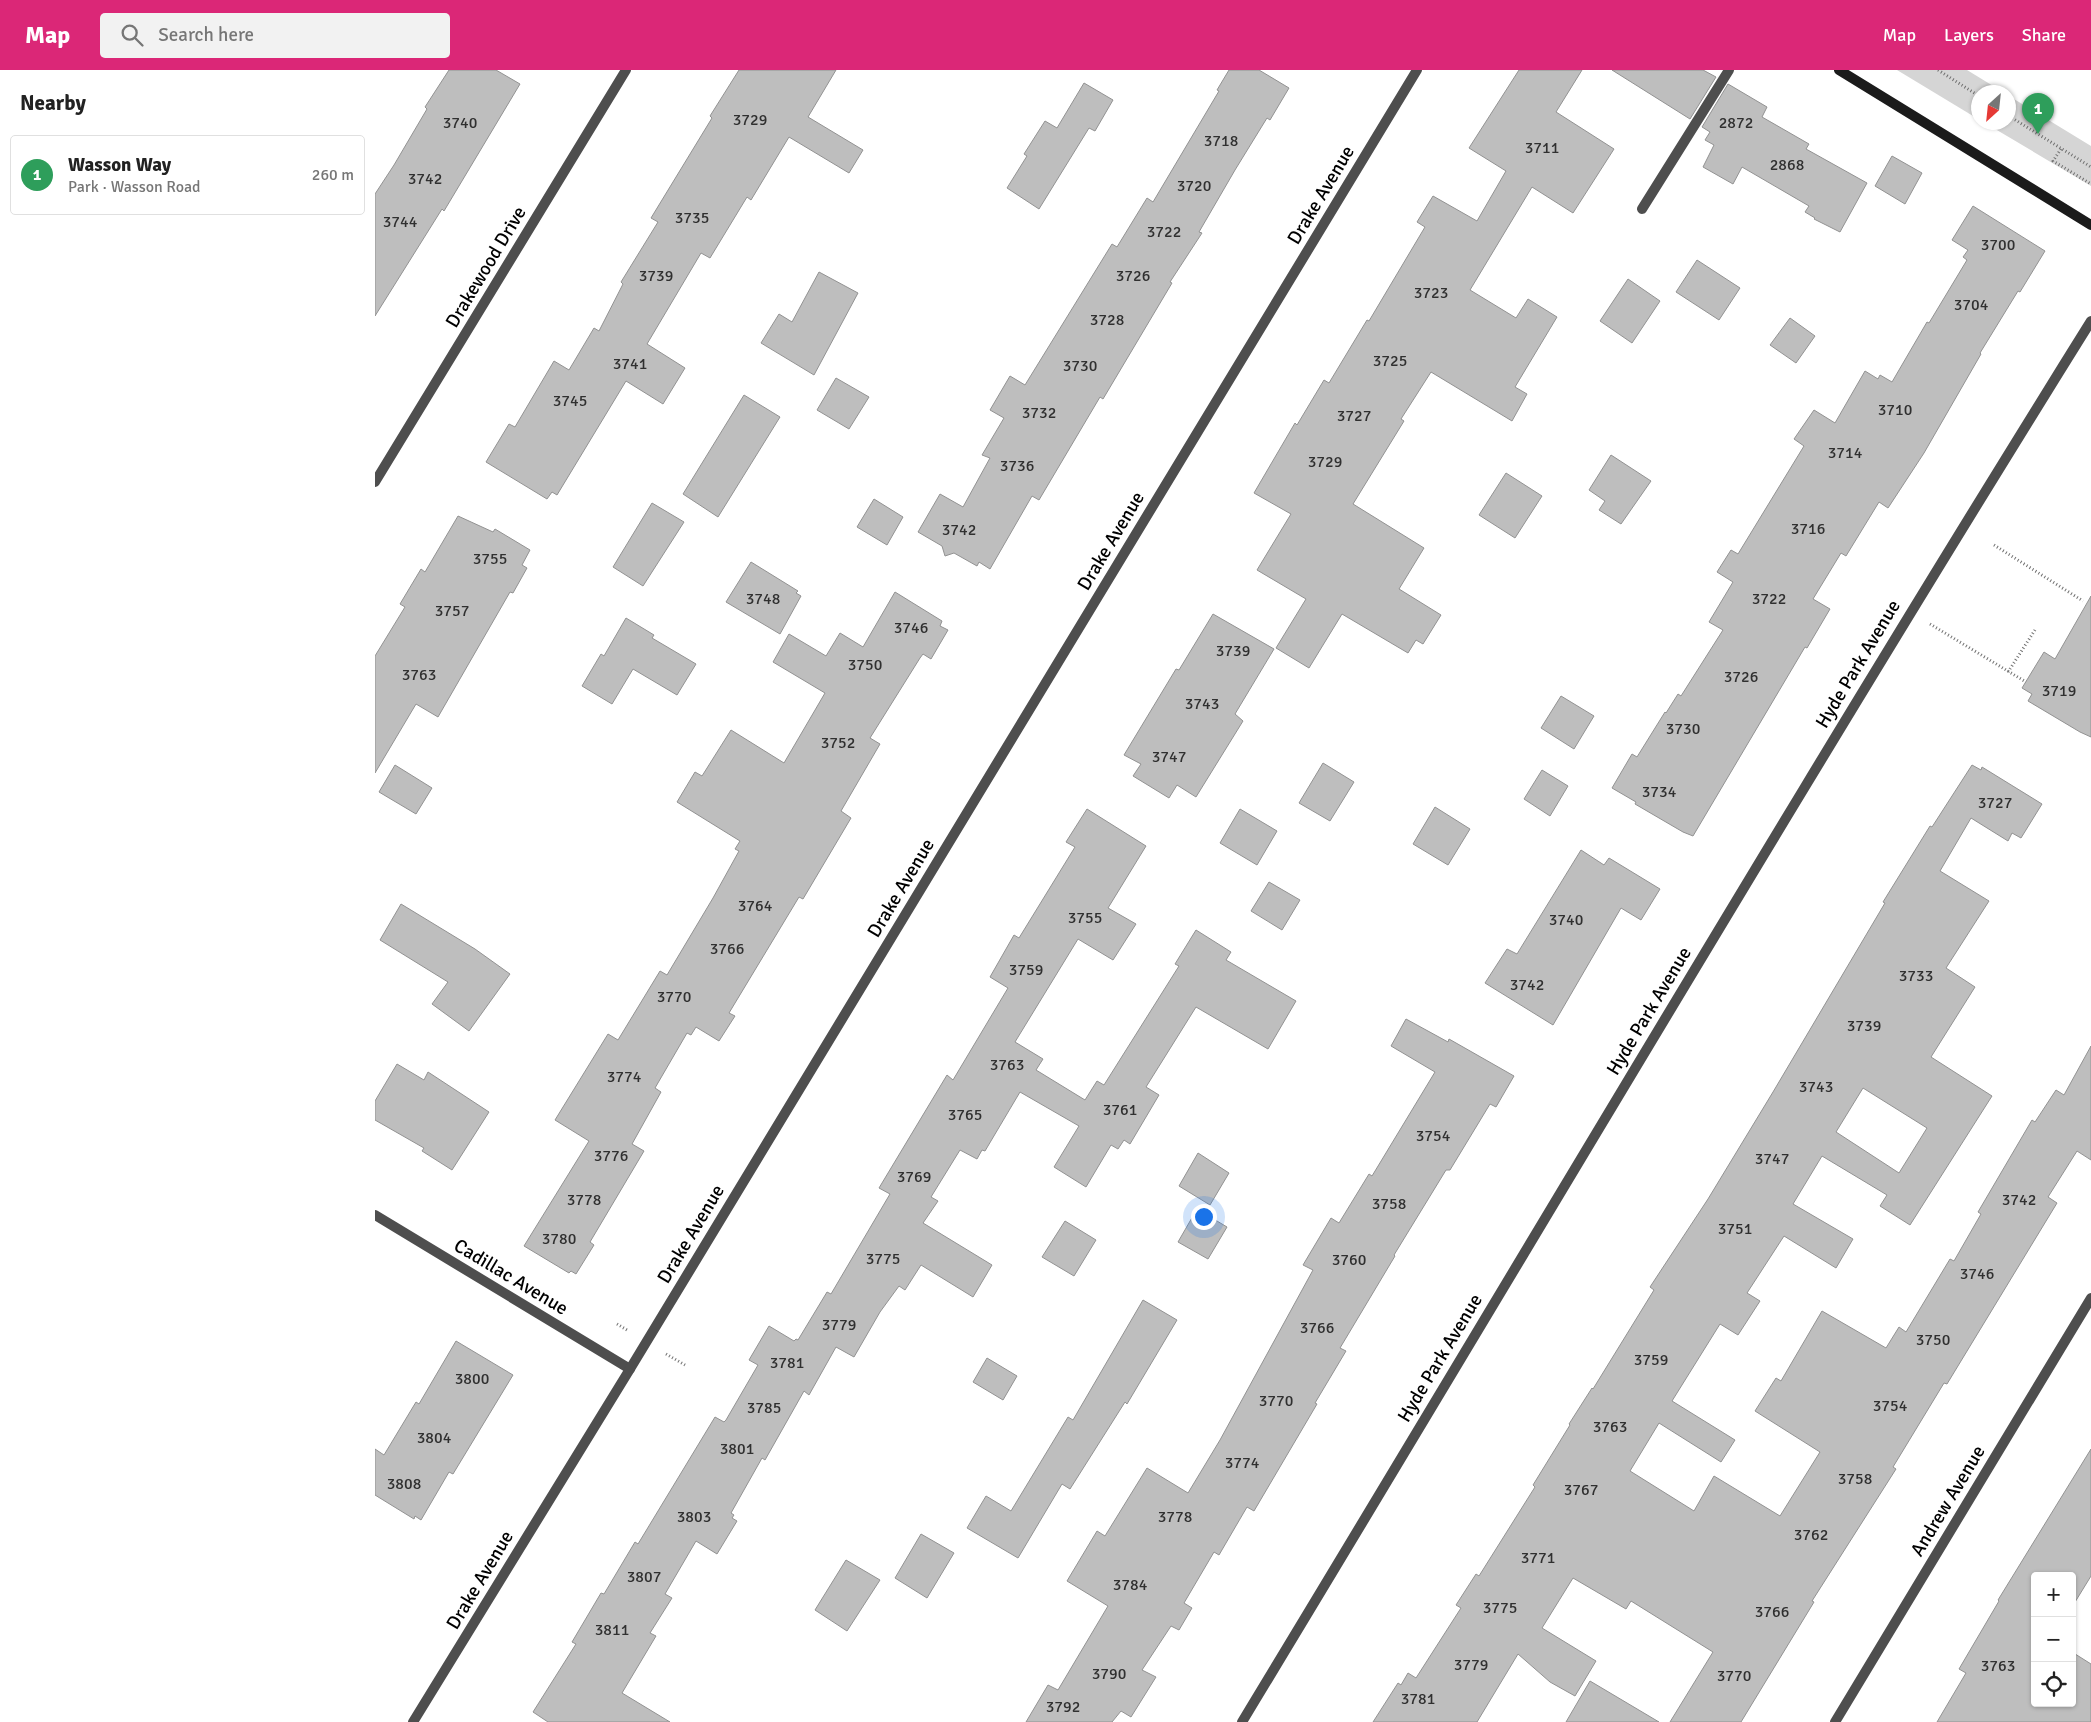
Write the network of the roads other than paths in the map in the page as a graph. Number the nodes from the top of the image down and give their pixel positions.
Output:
1 (626, 70) edge
2 (1417, 70) edge
3 (1729, 70) edge
4 (1839, 70) edge
5 (1853, 74) edge
6 (1641, 209) dead end
7 (2091, 225) edge
8 (2091, 321) edge
9 (375, 482) edge
10 (375, 1215) edge
11 (2091, 1298) edge
12 (630, 1369) junction
13 (413, 1722) edge
14 (1242, 1722) edge
15 (1835, 1722) edge

1 - 9 street, Drakewood Drive
2 - 12 street, Drake Avenue
3 - 6 street
4 - 5 street
5 - 7 street
8 - 14 street, Hyde Park Avenue
10 - 12 street, Cadillac Avenue
11 - 15 street, Andrew Avenue
12 - 13 street, Drake Avenue

